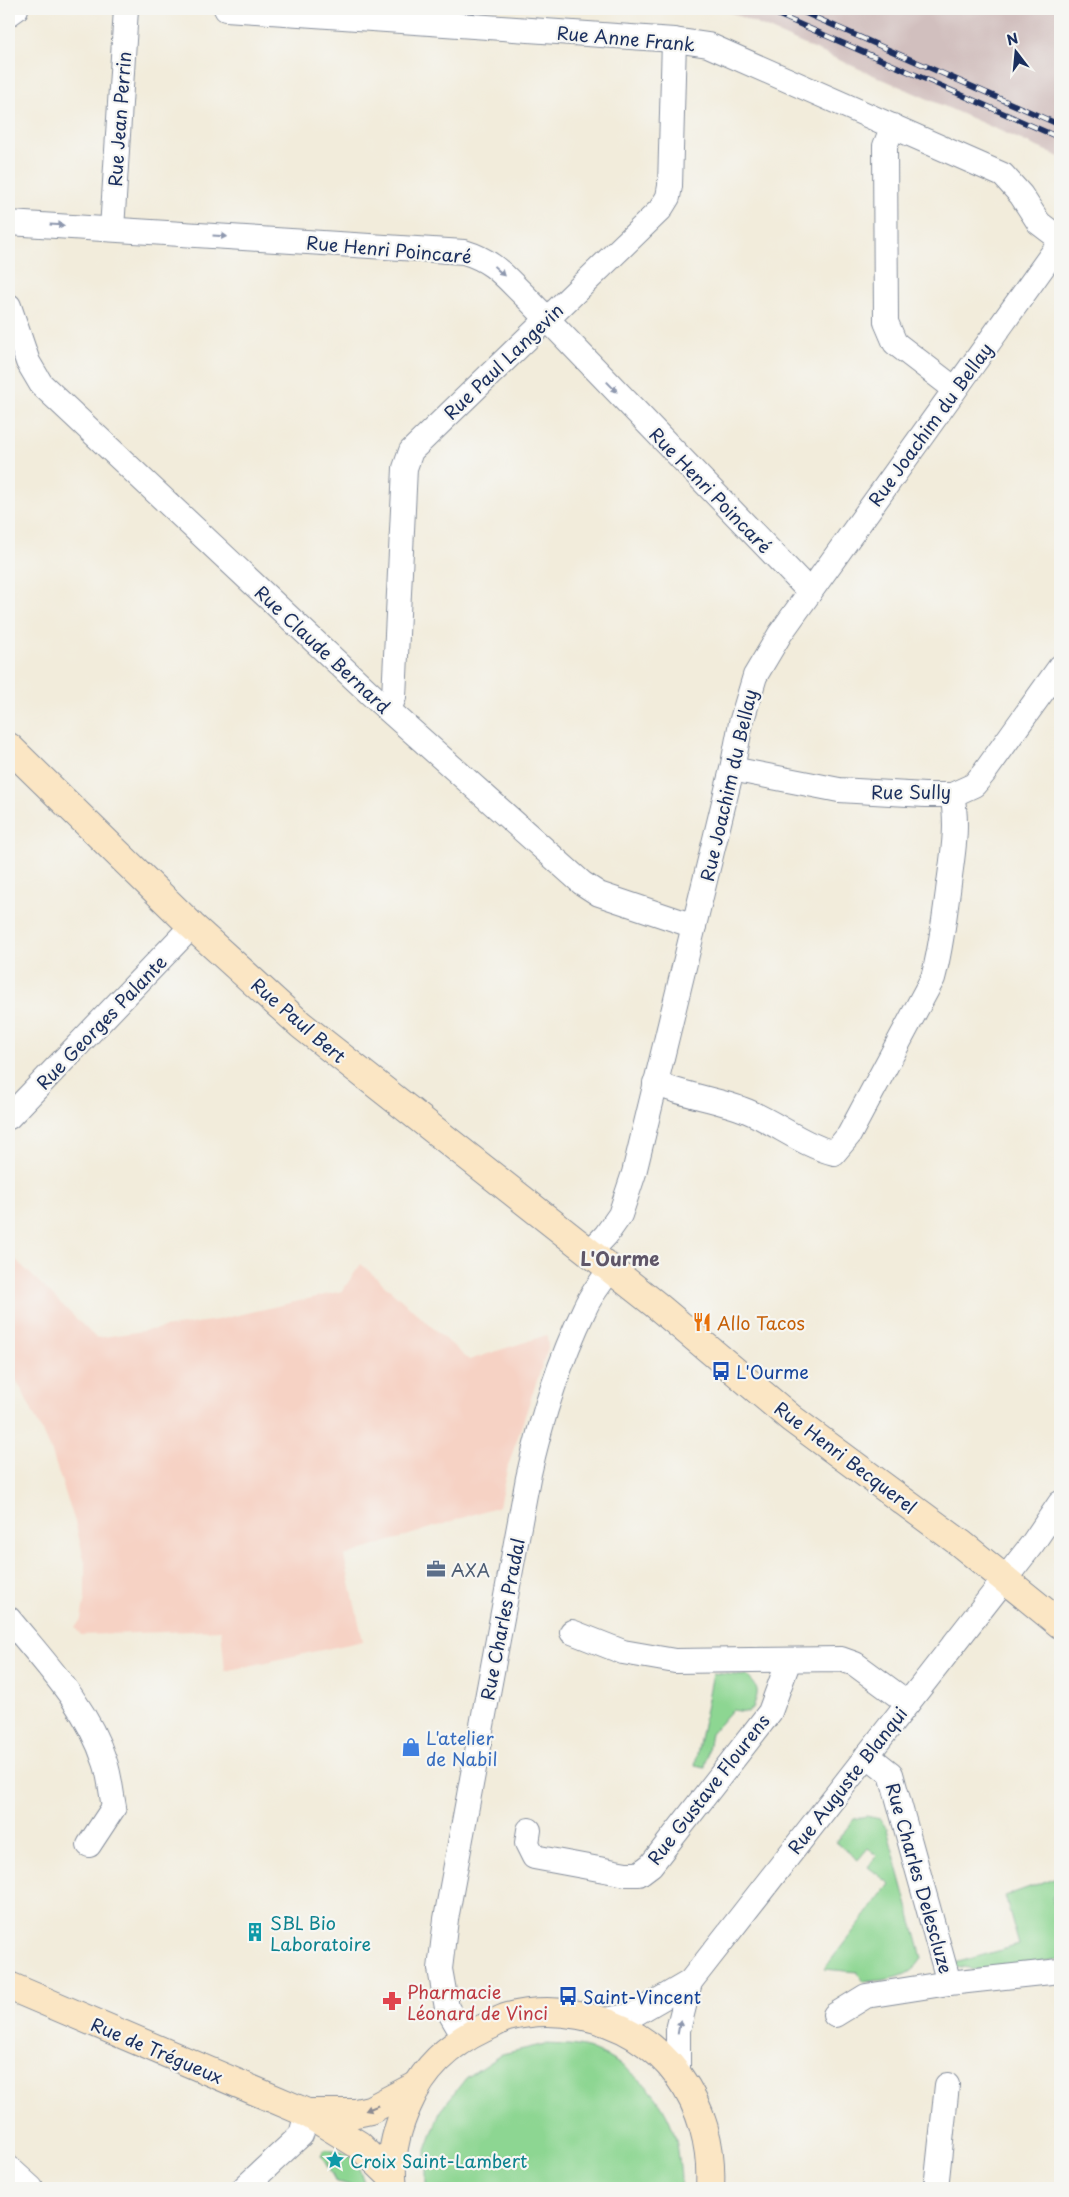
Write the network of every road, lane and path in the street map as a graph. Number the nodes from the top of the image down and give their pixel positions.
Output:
1 (16, 9) edge
2 (126, 9) edge
3 (226, 9) edge
4 (9, 14) edge
5 (674, 40) junction
6 (893, 126) junction
7 (9, 224) edge
8 (112, 229) junction
9 (1060, 241) edge
10 (9, 306) edge
11 (547, 319) junction
12 (956, 389) junction
13 (810, 592) junction
14 (1060, 667) edge
15 (389, 710) junction
16 (9, 747) edge
17 (732, 769) junction
18 (952, 795) junction
19 (192, 926) junction
20 (694, 926) junction
21 (655, 1083) junction
22 (9, 1117) edge
23 (600, 1261) junction
24 (1060, 1503) edge
25 (1004, 1579) junction
26 (9, 1619) edge
27 (1060, 1624) edge
28 (572, 1632) dead end
29 (790, 1660) junction
30 (908, 1703) junction
31 (867, 1755) junction
32 (529, 1830) dead end
33 (89, 1845) dead end
34 (1060, 1971) edge
35 (690, 1982) junction
36 (949, 1983) junction
37 (9, 1986) edge
38 (835, 2015) dead end
39 (604, 2020) junction
40 (464, 2037) junction
41 (678, 2073) junction
42 (947, 2085) dead end
43 (416, 2086) junction
44 (307, 2114) junction
45 (9, 2168) edge
46 (392, 2182) edge
47 (31, 2188) edge
48 (244, 2188) edge
49 (710, 2188) edge
50 (936, 2188) edge

1 - 4 street
2 - 8 street, Rue Jean Perrin
3 - 5 street, Rue Anne Frank
5 - 6 street, Rue Anne Frank
5 - 11 street, Rue Paul Langevin
6 - 9 street, Rue Anne Frank
6 - 12 street
7 -> 8 street, Rue Henri Poincaré
8 -> 11 street, Rue Henri Poincaré
9 - 12 street, Rue Joachim du Bellay
10 - 15 street, Rue Claude Bernard
11 -> 13 street, Rue Henri Poincaré
11 - 15 street, Rue Paul Langevin
12 - 13 street, Rue Joachim du Bellay
13 - 17 street, Rue Joachim du Bellay
14 - 18 street, Rue Sully
15 - 20 street, Rue Claude Bernard
16 - 19 main road, Rue Paul Bert
17 - 18 street, Rue Sully
17 - 20 street, Rue Joachim du Bellay
18 - 21 street
19 - 22 street, Rue Georges Palante
19 - 23 main road, Rue Paul Bert
20 - 21 street, Rue Joachim du Bellay
21 - 23 street, Rue Joachim du Bellay
23 - 25 main road, Rue Henri Becquerel
23 - 40 street, Rue Charles Pradal
24 - 25 street, Rue Auguste Blanqui
25 - 27 main road, Rue Henri Becquerel
25 - 30 street, Rue Auguste Blanqui
26 - 33 street
28 - 29 street
29 - 30 street
29 - 32 street, Rue Gustave Flourens
30 - 31 street, Rue Auguste Blanqui
31 - 35 street, Rue Auguste Blanqui
31 - 36 street, Rue Charles Delescluze
34 - 36 street
35 - 39 street, Rue Auguste Blanqui
41 -> 35 street, Rue Auguste Blanqui
36 - 38 street
37 - 44 main road, Rue de Trégueux
39 - 40 main road
39 - 41 main road
40 - 43 main road
41 - 49 main road
42 - 50 street
43 -> 44 main road, Rue de Trégueux
43 - 46 main road
44 - 46 main road, Rue de Trégueux
44 - 48 street
45 - 47 street

